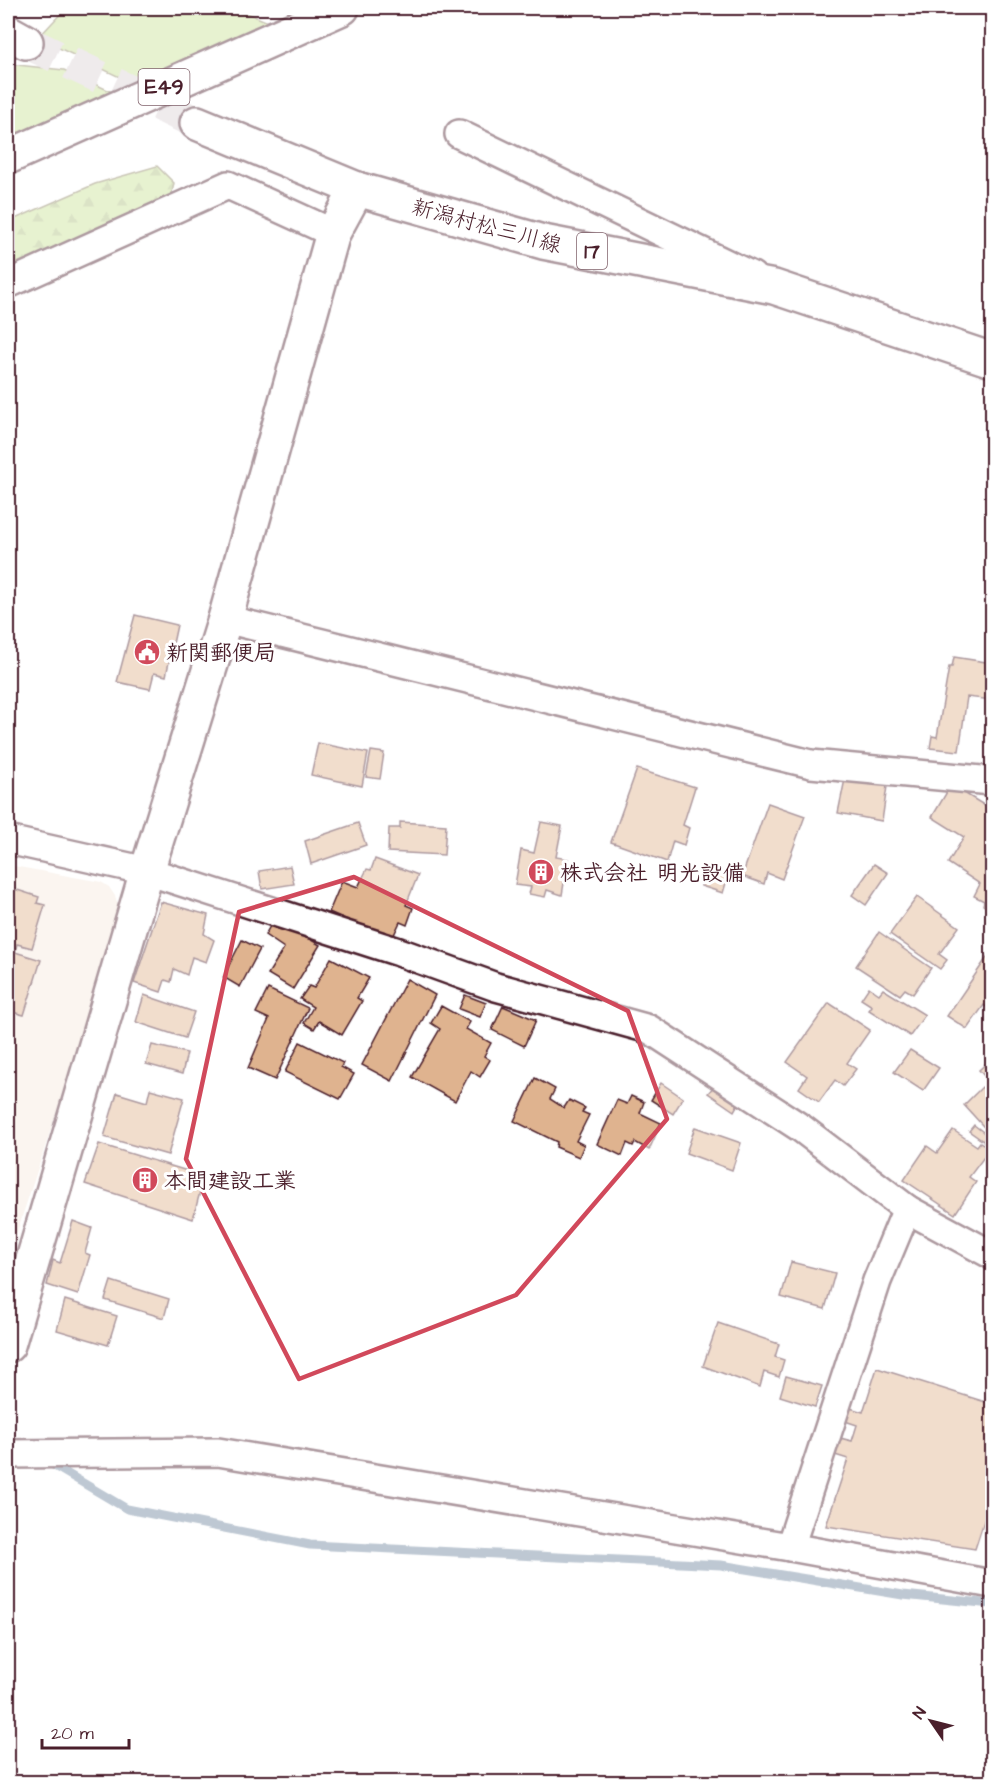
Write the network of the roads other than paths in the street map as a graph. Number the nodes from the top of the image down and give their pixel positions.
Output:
1 (331, 12) edge
2 (197, 123) tunnel mouth
3 (459, 134) dead end
4 (8, 157) edge
5 (357, 189) junction
6 (333, 233) junction
7 (8, 284) edge
8 (774, 286) junction
9 (993, 360) edge
10 (225, 619) junction
11 (993, 781) edge
12 (8, 840) edge
13 (147, 871) junction
14 (907, 1209) junction
15 (993, 1255) edge
16 (8, 1345) edge
17 (8, 1454) edge
18 (790, 1547) junction
19 (993, 1584) edge

1 - 4 main road, E49
2 - 5 main road, 新潟村松三川線 / 17
3 - 8 street
5 - 6 main road
5 - 8 main road, 新潟村松三川線 / 17
6 - 7 street
6 - 10 main road
8 - 9 main road, 新潟村松三川線 / 17
10 - 11 street
10 - 13 main road
12 - 13 street
13 - 14 street
13 - 16 main road
14 - 15 street
14 - 18 street
17 - 18 street
18 - 19 street

